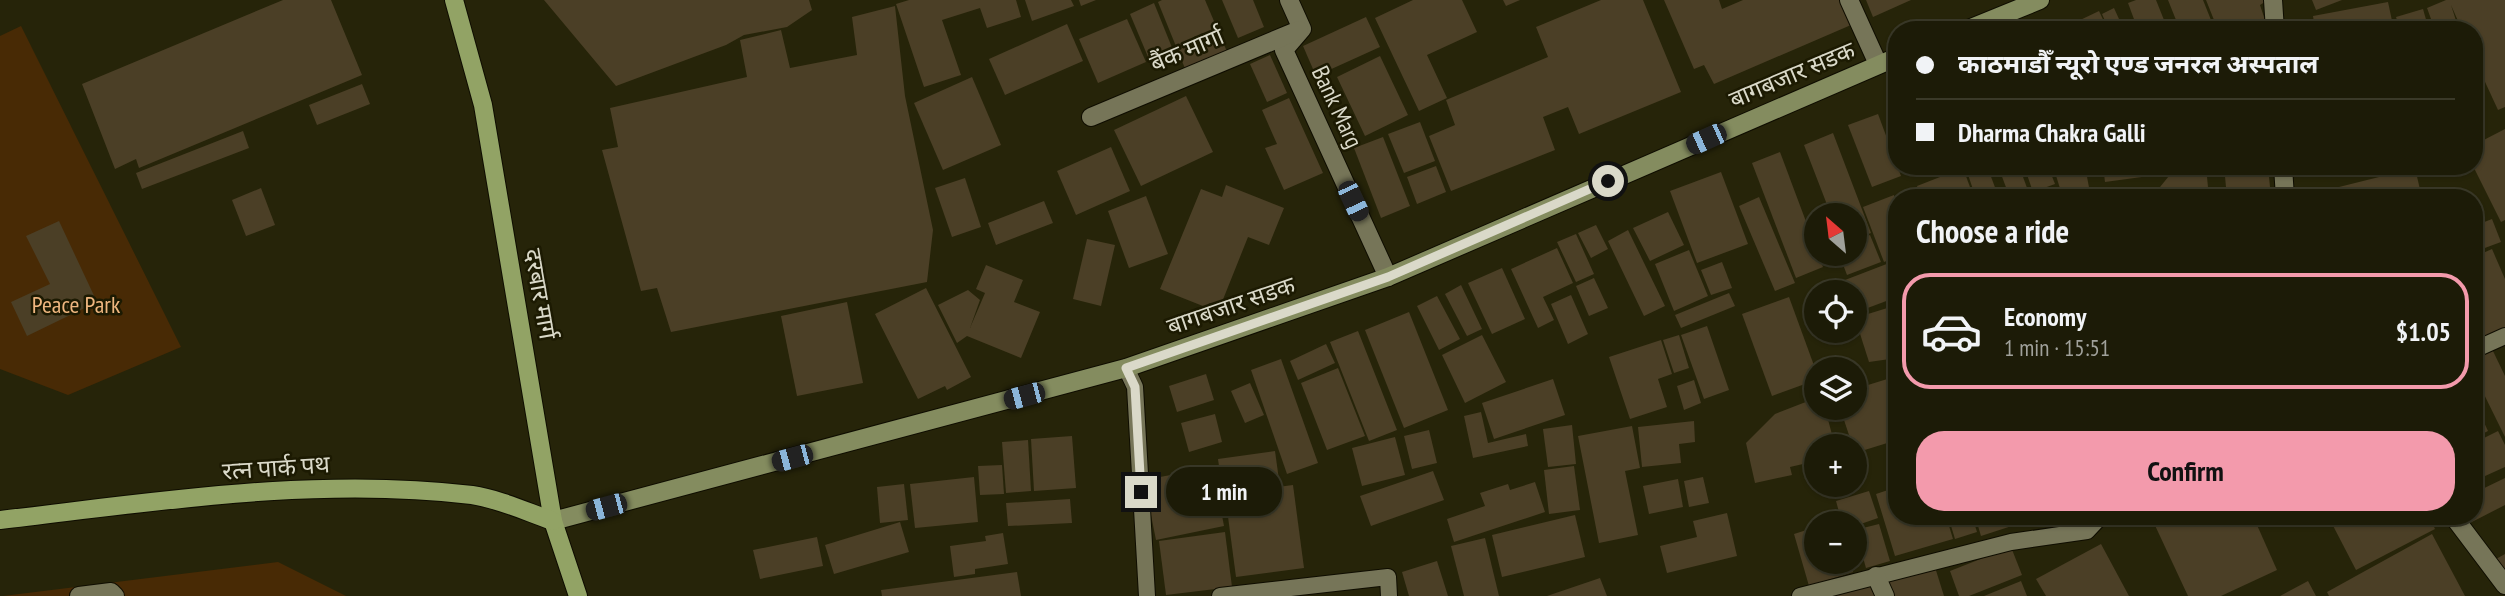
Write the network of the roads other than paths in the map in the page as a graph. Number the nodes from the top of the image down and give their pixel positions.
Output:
1 (454, 0) edge
2 (1289, 0) edge
3 (1849, 0) edge
4 (2273, 0) edge
5 (2028, 2) edge
6 (1986, 21) edge
7 (2274, 21) edge
8 (1302, 29) junction
9 (1888, 60) edge
10 (1878, 64) junction
11 (1091, 117) dead end
12 (1388, 277) junction
13 (2505, 336) edge
14 (2483, 346) edge
15 (1126, 368) junction
16 (0, 520) edge
17 (553, 521) junction
18 (2093, 525) edge
19 (2460, 525) edge
20 (1876, 576) junction
21 (2505, 585) edge
22 (79, 596) edge
23 (115, 596) edge
24 (578, 596) edge
25 (1147, 596) edge
26 (1220, 596) edge
27 (1389, 596) edge
28 (1800, 596) edge
29 (1885, 596) edge

1 - 17 main road, दरबार मार्ग
2 - 8 street
3 - 10 street
4 - 7 street
5 - 6 main road
8 - 11 street, बैंक मार्गा
8 - 12 street, Bank Marg
9 - 10 main road, बागबजार सडक
10 - 12 main road, बागबजार सडक
12 - 15 main road, बागबजार सडक
13 - 14 lane
15 - 17 main road, बागबजार सडक
15 - 25 lane
16 - 17 main road, रत्न पार्क पथ
17 - 24 main road, दरबार मार्ग
18 - 20 lane
19 - 21 street
20 - 28 lane
20 - 29 street
22 - 23 street
26 - 27 lane

